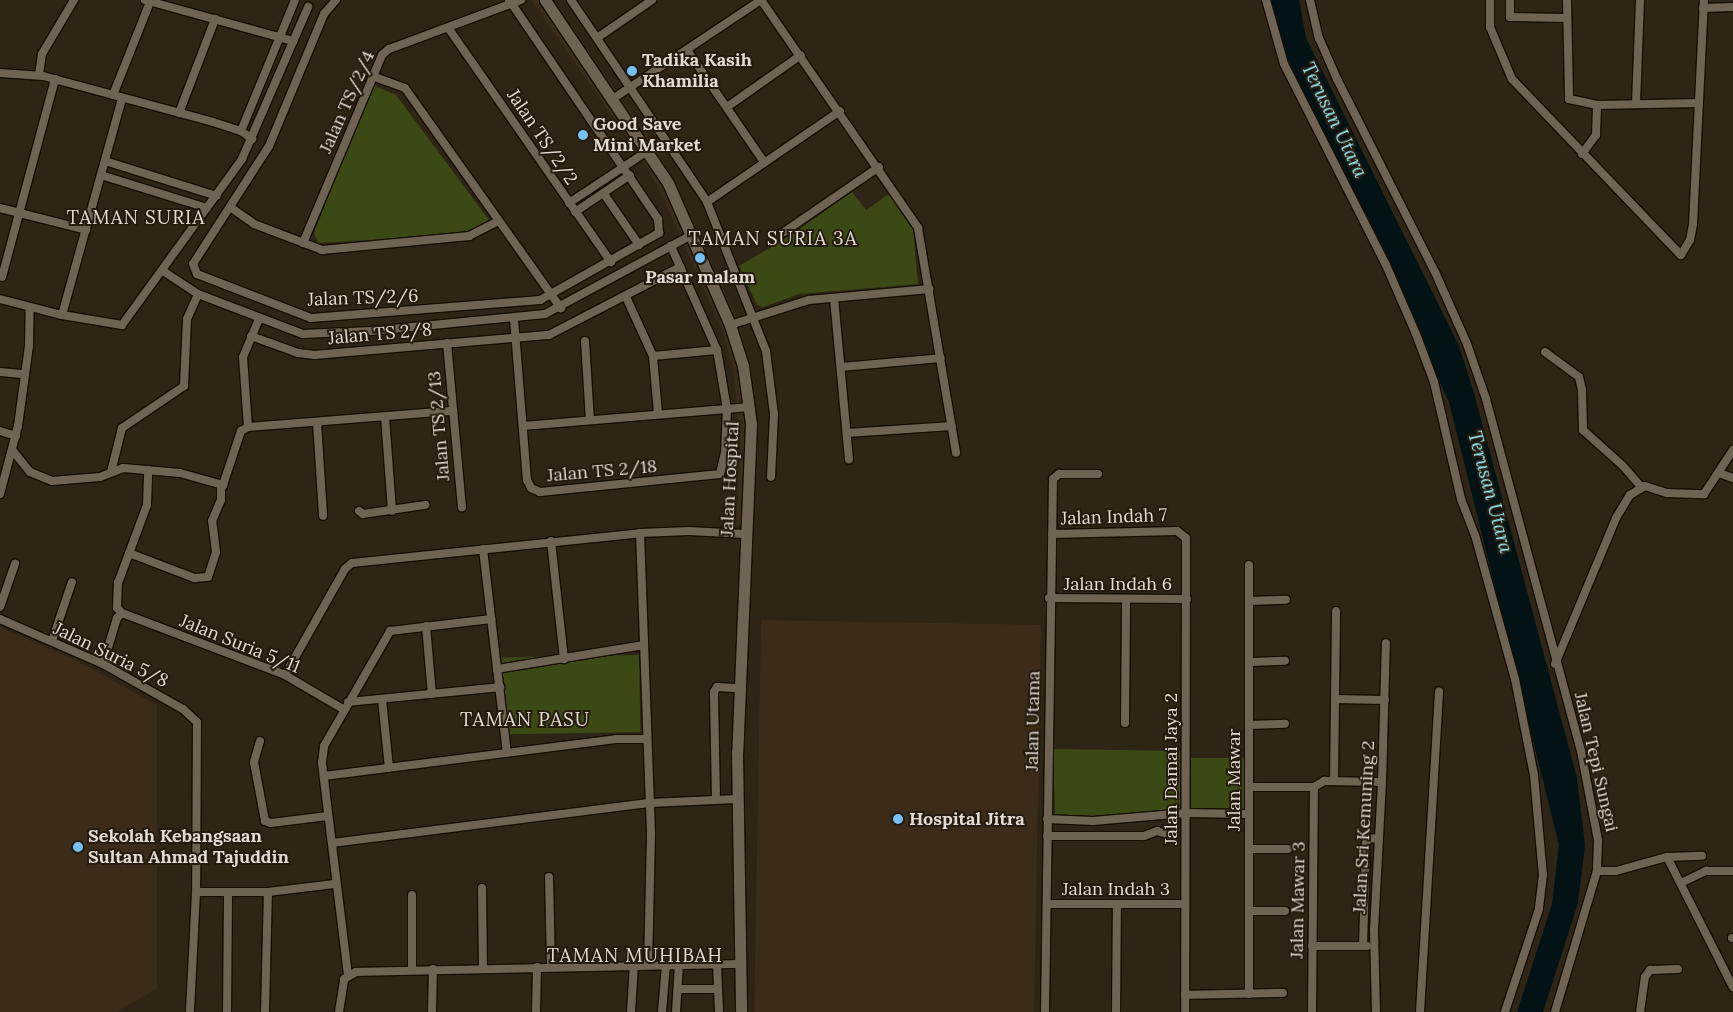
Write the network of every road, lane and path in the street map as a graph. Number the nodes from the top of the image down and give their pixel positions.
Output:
1 (74, 0) edge
2 (295, 0) edge
3 (336, 0) edge
4 (521, 0) edge
5 (545, 0) edge
6 (571, 0) edge
7 (761, 0) edge
8 (1266, 0) edge
9 (1310, 0) edge
10 (1490, 0) edge
11 (1510, 0) edge
12 (1567, 0) edge
13 (1640, 0) edge
14 (147, 1) edge
15 (648, 1) edge
16 (511, 2) edge
17 (1703, 4) edge
18 (1733, 7) edge
19 (308, 8) dead end
20 (215, 18) junction
21 (1567, 18) junction
22 (449, 29) junction
23 (281, 37) junction
24 (597, 38) junction
25 (293, 41) junction
26 (686, 50) junction
27 (801, 55) junction
28 (0, 73) edge
29 (39, 75) junction
30 (372, 76) junction
31 (55, 80) junction
32 (630, 87) junction
33 (113, 95) junction
34 (122, 98) junction
35 (614, 98) junction
36 (1636, 104) junction
37 (1699, 104) junction
38 (1597, 105) junction
39 (727, 107) junction
40 (840, 111) junction
41 (179, 113) junction
42 (241, 131) junction
43 (252, 139) junction
44 (649, 150) junction
45 (1582, 154) junction
46 (105, 161) junction
47 (764, 162) junction
48 (624, 166) junction
49 (879, 167) junction
50 (101, 175) junction
51 (630, 175) junction
52 (604, 194) junction
53 (217, 196) junction
54 (707, 202) junction
55 (569, 203) junction
56 (230, 207) junction
57 (0, 208) edge
58 (207, 208) junction
59 (20, 212) junction
60 (575, 212) junction
61 (498, 221) junction
62 (86, 230) junction
63 (784, 232) dead end
64 (692, 235) junction
65 (303, 243) junction
66 (639, 245) junction
67 (672, 246) junction
68 (611, 262) junction
69 (680, 267) junction
70 (164, 271) junction
71 (2, 278) dead end
72 (929, 289) junction
73 (198, 294) junction
74 (551, 296) junction
75 (626, 297) junction
76 (834, 298) junction
77 (0, 299) edge
78 (30, 307) junction
79 (561, 308) junction
80 (62, 315) junction
81 (754, 316) junction
82 (259, 319) junction
83 (514, 319) junction
84 (730, 325) junction
85 (251, 336) junction
86 (515, 338) junction
87 (584, 340) dead end
88 (447, 343) junction
89 (717, 350) junction
90 (1545, 352) dead end
91 (653, 356) junction
92 (941, 358) junction
93 (841, 367) junction
94 (0, 372) edge
95 (25, 374) junction
96 (750, 407) junction
97 (727, 409) junction
98 (453, 411) junction
99 (658, 413) junction
100 (385, 417) junction
101 (590, 420) junction
102 (317, 422) junction
103 (248, 426) junction
104 (523, 426) junction
105 (952, 426) junction
106 (0, 431) edge
107 (847, 433) junction
108 (16, 436) junction
109 (1733, 450) edge
110 (13, 451) junction
111 (956, 453) dead end
112 (849, 459) dead end
113 (148, 470) junction
114 (111, 472) junction
115 (1719, 473) junction
116 (1098, 474) dead end
117 (771, 477) dead end
118 (1733, 478) edge
119 (220, 486) junction
120 (1640, 487) junction
121 (0, 494) edge
122 (425, 505) dead end
123 (462, 507) dead end
124 (359, 511) dead end
125 (392, 511) junction
126 (323, 516) dead end
127 (1176, 531) joint
128 (640, 533) junction
129 (745, 534) junction
130 (1052, 534) junction
131 (551, 542) junction
132 (483, 549) junction
133 (129, 554) junction
134 (15, 564) dead end
135 (1248, 565) dead end
136 (72, 582) dead end
137 (1049, 598) junction
138 (1126, 599) junction
139 (1187, 599) junction
140 (1286, 600) dead end
141 (1248, 601) junction
142 (0, 607) edge
143 (1336, 610) dead end
144 (122, 613) junction
145 (0, 619) edge
146 (491, 619) junction
147 (426, 626) junction
148 (52, 641) junction
149 (1386, 643) dead end
150 (643, 645) junction
151 (564, 659) junction
152 (1285, 661) dead end
153 (1249, 662) junction
154 (103, 664) junction
155 (1555, 664) junction
156 (497, 669) junction
157 (285, 675) junction
158 (500, 687) junction
159 (739, 688) junction
160 (1440, 692) dead end
161 (432, 694) junction
162 (382, 699) junction
163 (1336, 699) junction
164 (1385, 700) junction
165 (348, 702) junction
166 (343, 709) junction
167 (1125, 723) dead end
168 (1285, 724) dead end
169 (1249, 725) junction
170 (646, 739) junction
171 (260, 740) dead end
172 (507, 753) junction
173 (389, 768) junction
174 (324, 776) junction
175 (1334, 781) junction
176 (1382, 782) junction
177 (1249, 787) junction
178 (1314, 787) junction
179 (716, 799) junction
180 (737, 799) junction
181 (650, 803) junction
182 (1186, 814) junction
183 (1249, 814) junction
184 (328, 816) junction
185 (1047, 819) junction
186 (1093, 821) junction
187 (1166, 834) dead end
188 (1047, 836) junction
189 (1093, 836) junction
190 (1379, 839) junction
191 (332, 843) junction
192 (1249, 849) junction
193 (1288, 849) dead end
194 (1702, 856) dead end
195 (1667, 857) junction
196 (1733, 870) edge
197 (1598, 871) junction
198 (549, 877) dead end
199 (1681, 883) junction
200 (335, 884) junction
201 (482, 888) dead end
202 (196, 892) junction
203 (228, 892) junction
204 (268, 892) junction
205 (412, 895) dead end
206 (1047, 904) junction
207 (1117, 904) junction
208 (1185, 904) junction
209 (1249, 911) junction
210 (1285, 911) dead end
211 (1312, 946) junction
212 (1363, 946) junction
213 (1374, 946) junction
214 (634, 964) junction
215 (648, 964) junction
216 (666, 964) junction
217 (678, 964) junction
218 (717, 964) junction
219 (740, 964) junction
220 (551, 967) junction
221 (483, 968) junction
222 (537, 968) junction
223 (434, 969) junction
224 (1678, 969) dead end
225 (412, 970) junction
226 (348, 974) junction
227 (1733, 987) edge
228 (678, 989) junction
229 (718, 989) junction
230 (1284, 993) dead end
231 (1185, 994) junction
232 (1249, 994) junction
233 (190, 1012) edge
234 (227, 1012) edge
235 (266, 1012) edge
236 (339, 1012) edge
237 (432, 1012) edge
238 (536, 1012) edge
239 (631, 1012) edge
240 (662, 1012) edge
241 (676, 1012) edge
242 (719, 1012) edge
243 (741, 1012) edge
244 (1045, 1012) edge
245 (1116, 1012) edge
246 (1185, 1012) edge
247 (1312, 1012) edge
248 (1376, 1012) edge
249 (1420, 1012) edge
250 (1505, 1012) edge
251 (1555, 1012) edge
252 (1640, 1012) edge

1 - 29 street
2 - 23 street
3 - 56 street, Jalan TS/2/6
4 - 16 street, Jalan TS/2/4
5 - 35 street, Jalan Hospital
6 - 24 street
7 - 26 street
7 - 27 street
8 - 250 street
9 - 155 street, Jalan Tepi Sungai
10 - 45 street
11 - 21 street
12 - 21 street
13 - 36 street
14 - 20 street
14 - 33 street
15 - 24 street
16 - 22 street, Jalan TS/2/4
16 - 48 street
17 - 18 street
17 - 37 street
19 - 25 street
20 - 23 street
20 - 41 street
21 - 38 street
22 - 30 street, Jalan TS/2/4
22 - 55 street, Jalan TS/2/2
23 - 25 street
23 - 42 street
24 - 32 street
25 - 43 street
26 - 32 street
26 - 39 street
27 - 39 street
27 - 40 street
28 - 29 street
29 - 31 street
30 - 61 street
30 - 65 street, Jalan TS/2/4
31 - 33 street
31 - 59 street
32 - 35 street
32 - 54 street
33 - 34 street
34 - 41 street
34 - 46 street
35 - 44 street, Jalan Hospital
36 - 37 street
36 - 38 street
37 - 45 street
38 - 45 street
39 - 47 street
40 - 47 street
40 - 49 street
41 - 42 street
42 - 43 street
43 - 53 street
44 - 48 street
44 - 64 street, Jalan Hospital
46 - 50 street
46 - 53 street
47 - 54 street
48 - 51 street
48 - 55 street
49 - 63 street
49 - 72 street
50 - 58 street
50 - 62 street
51 - 52 street
51 - 66 street
52 - 60 street
52 - 66 street
53 - 58 street
54 - 81 street
55 - 60 street, Jalan TS/2/2
56 - 65 street
56 - 74 street, Jalan TS/2/6
57 - 59 street
58 - 70 street
59 - 62 street
59 - 71 street
60 - 68 street, Jalan TS/2/2
61 - 65 street
61 - 74 street
62 - 80 street
64 - 67 street
64 - 84 street, Jalan Hospital
66 - 68 street
67 - 69 street, Jalan TS 2/18
67 - 79 street
68 - 74 street
69 - 75 street, Jalan TS 2/8
69 - 89 street, Jalan TS 2/18
70 - 73 street
70 - 80 street
72 - 76 street
72 - 92 street
73 - 82 street
73 - 114 street
74 - 79 street
75 - 86 street, Jalan TS 2/8
75 - 91 street
76 - 81 street
76 - 93 street
77 - 78 street
78 - 80 street
78 - 95 street
79 - 83 street
81 - 84 street
81 - 117 street
82 - 83 street
82 - 85 street
83 - 86 street, Jalan TS 2/18
84 - 96 street, Jalan Hospital
85 - 88 street, Jalan TS 2/8
85 - 103 street
86 - 88 street, Jalan TS 2/8
86 - 104 street, Jalan TS 2/18
87 - 101 street
88 - 98 street, Jalan TS 2/13
89 - 91 street
89 - 97 street, Jalan TS 2/18
90 - 120 street
91 - 99 street
92 - 93 street
92 - 105 street
93 - 107 street
94 - 95 street
95 - 108 street
96 - 97 street
96 - 129 street, Jalan Hospital
97 - 99 street
97 - 104 street, Jalan TS 2/18
98 - 100 street
98 - 123 street, Jalan TS 2/13
99 - 101 street
100 - 102 street
100 - 125 street
101 - 104 street
102 - 103 street
102 - 126 street
103 - 119 street
105 - 107 street
105 - 111 street
106 - 108 street
107 - 112 street
108 - 110 street
109 - 115 street
110 - 114 street
110 - 121 street
113 - 114 street
113 - 119 street
113 - 133 street
115 - 118 street
115 - 120 street
116 - 130 street, Jalan Utama
119 - 133 street
120 - 155 street
122 - 125 street
124 - 125 street
127 - 130 street, Jalan Indah 7
127 - 139 street, Jalan Damai Jaya 2
128 - 129 street
128 - 131 street
128 - 150 street
129 - 159 street, Jalan Hospital
130 - 137 street, Jalan Utama
131 - 132 street
131 - 151 street
132 - 146 street
132 - 157 street
133 - 144 street
134 - 142 street
135 - 141 street, Jalan Mawar
136 - 148 street
137 - 138 street, Jalan Indah 6
137 - 185 street, Jalan Utama
138 - 139 street, Jalan Indah 6
138 - 167 street
139 - 182 street, Jalan Damai Jaya 2
140 - 141 street
141 - 153 street, Jalan Mawar
143 - 163 street
144 - 154 street
144 - 157 street, Jalan Suria 5/11
145 - 148 street, Jalan Suria 5/8
146 - 147 street
146 - 156 street
147 - 161 street
147 - 165 street
148 - 154 street, Jalan Suria 5/8
149 - 164 street, Jalan Sri Kemuning 2
150 - 151 street
150 - 170 street
151 - 156 street
152 - 153 street
153 - 169 street, Jalan Mawar
154 - 202 street, Jalan Suria 5/8
155 - 197 street, Jalan Tepi Sungai
156 - 158 street
157 - 166 street, Jalan Suria 5/11
158 - 161 street
158 - 172 street
159 - 179 street
159 - 180 street, Jalan Hospital
160 - 249 street
161 - 162 street
162 - 165 street
162 - 173 street
163 - 164 street
163 - 175 street
164 - 176 street, Jalan Sri Kemuning 2
165 - 166 street
166 - 174 street
168 - 169 street
169 - 177 street, Jalan Mawar
170 - 172 street
170 - 181 street
171 - 184 street
172 - 173 street
173 - 174 street
174 - 184 street
175 - 176 street
175 - 178 street
176 - 190 street, Jalan Sri Kemuning 2
177 - 178 street
177 - 183 street, Jalan Mawar
178 - 211 street, Jalan Mawar 3
179 - 180 street
179 - 181 street
180 - 219 street, Jalan Hospital
181 - 191 street
181 - 215 street
182 - 183 street
182 - 186 street
182 - 208 street, Jalan Damai Jaya 2
183 - 192 street, Jalan Mawar
184 - 191 street
185 - 186 street
185 - 188 street, Jalan Utama
186 - 189 street
187 - 189 street
188 - 189 street
188 - 206 street, Jalan Utama
190 - 212 street
190 - 213 street, Jalan Sri Kemuning 2
191 - 200 street
192 - 193 street
192 - 209 street, Jalan Mawar
194 - 195 street
195 - 197 street
195 - 199 street
196 - 199 street
197 - 251 street, Jalan Tepi Sungai
198 - 220 street
199 - 227 street
200 - 204 street
200 - 226 street
201 - 221 street
202 - 203 street
202 - 233 street
203 - 204 street
203 - 234 street
204 - 235 street
205 - 225 street
206 - 207 street, Jalan Indah 3
206 - 244 street, Jalan Utama
207 - 208 street, Jalan Indah 3
207 - 245 street
208 - 231 street, Jalan Damai Jaya 2
209 - 210 street
209 - 232 street, Jalan Mawar
211 - 212 street
211 - 247 street, Jalan Mawar 3
212 - 213 street
213 - 248 street, Jalan Sri Kemuning 2
214 - 215 street
214 - 220 street
214 - 239 street
215 - 216 street
216 - 217 street
216 - 240 street
217 - 218 street
217 - 228 street
218 - 219 street
218 - 229 street
219 - 243 street, Jalan Hospital
220 - 222 street
221 - 222 street
221 - 223 street
222 - 238 street
223 - 225 street
223 - 237 street
224 - 252 street
225 - 226 street
226 - 236 street
228 - 229 street
228 - 241 street
229 - 242 street
230 - 232 street
231 - 232 street
231 - 246 street, Jalan Damai Jaya 2

